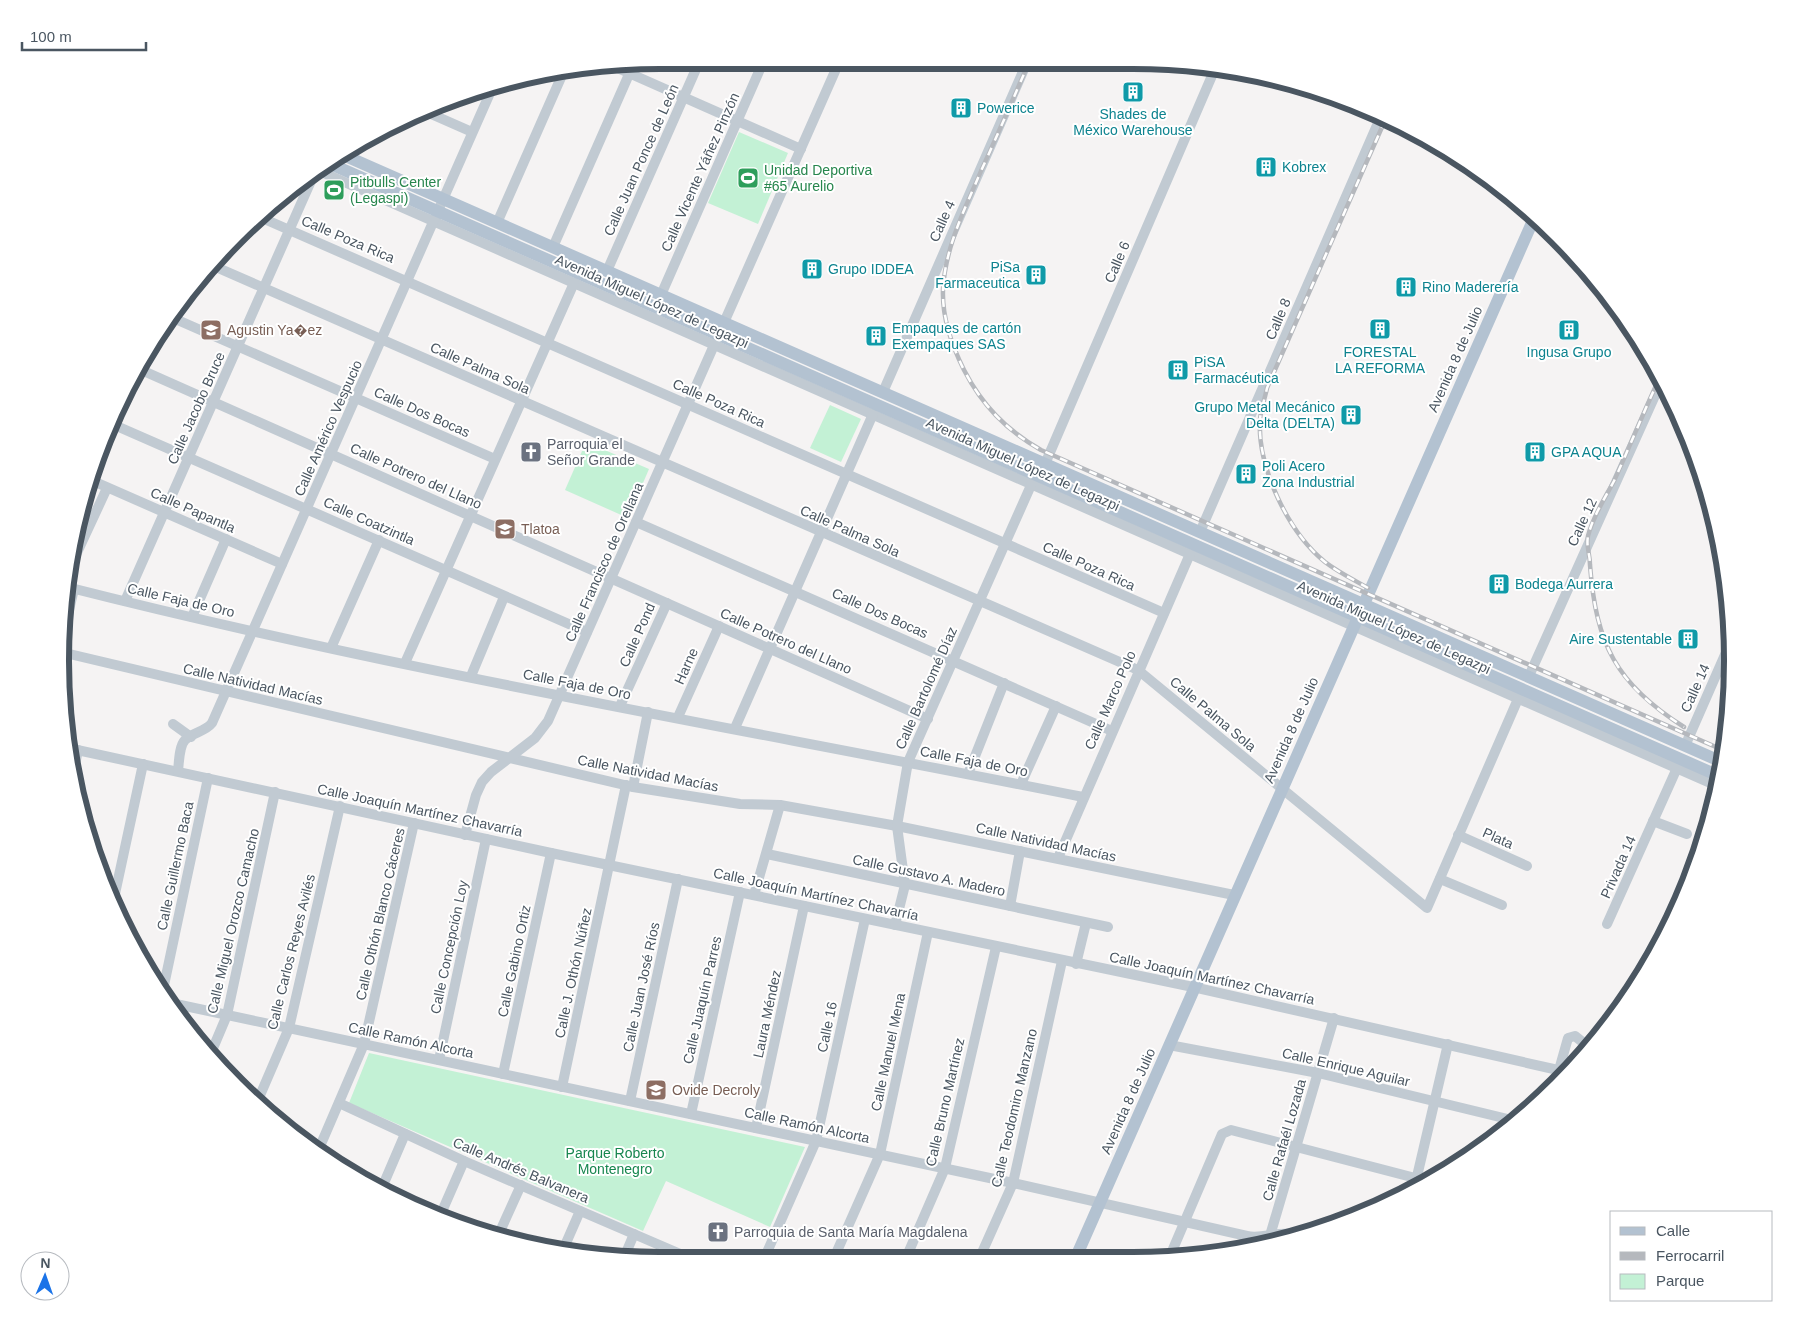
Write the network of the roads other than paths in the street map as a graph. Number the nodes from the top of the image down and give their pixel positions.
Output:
1 (696, 69) edge
2 (760, 69) edge
3 (836, 69) edge
4 (1024, 69) edge
5 (622, 70) edge
6 (632, 70) edge
7 (630, 74) junction
8 (1213, 74) edge
9 (561, 77) edge
10 (489, 94) edge
11 (683, 97) junction
12 (433, 115) edge
13 (738, 121) junction
14 (1378, 123) edge
15 (472, 132) junction
16 (801, 149) junction
17 (348, 158) edge
18 (335, 166) edge
19 (324, 174) edge
20 (310, 184) edge
21 (438, 210) junction
22 (266, 220) edge
23 (497, 222) junction
24 (1532, 224) edge
25 (289, 229) junction
26 (553, 247) junction
27 (218, 268) edge
28 (607, 271) junction
29 (407, 280) junction
30 (574, 283) junction
31 (264, 289) junction
32 (661, 295) junction
33 (177, 319) edge
34 (725, 323) junction
35 (382, 339) junction
36 (717, 340) junction
37 (548, 342) junction
38 (238, 346) junction
39 (145, 371) edge
40 (1658, 389) edge
41 (883, 392) junction
42 (356, 398) junction
43 (521, 401) junction
44 (215, 402) junction
45 (689, 405) junction
46 (873, 414) junction
47 (118, 426) edge
48 (331, 453) junction
49 (190, 457) junction
50 (496, 459) junction
51 (662, 463) junction
52 (1045, 464) junction
53 (847, 474) junction
54 (1035, 479) junction
55 (96, 483) edge
56 (107, 488) junction
57 (306, 509) junction
58 (164, 512) junction
59 (471, 515) junction
60 (636, 522) junction
61 (1169, 526) junction
62 (1200, 532) junction
63 (821, 533) junction
64 (226, 539) junction
65 (379, 540) junction
66 (1005, 544) junction
67 (80, 547) edge
68 (1190, 554) junction
69 (282, 564) junction
70 (446, 571) junction
71 (612, 578) junction
72 (73, 589) edge
73 (795, 591) junction
74 (504, 597) junction
75 (126, 601) junction
76 (979, 602) junction
77 (667, 603) junction
78 (1164, 613) junction
79 (1358, 616) junction
80 (192, 617) junction
81 (719, 626) junction
82 (251, 631) junction
83 (587, 632) junction
84 (331, 648) junction
85 (770, 648) junction
86 (69, 654) edge
87 (1724, 657) edge
88 (954, 661) junction
89 (405, 663) junction
90 (1138, 670) junction
91 (471, 676) junction
92 (1528, 676) junction
93 (1004, 683) junction
94 (225, 691) junction
95 (560, 695) junction
96 (1518, 699) junction
97 (620, 706) junction
98 (1056, 706) junction
99 (648, 712) junction
100 (678, 718) junction
101 (928, 719) junction
102 (173, 724) dead end
103 (735, 728) junction
104 (1112, 731) junction
105 (191, 737) junction
106 (1685, 746) junction
107 (76, 750) edge
108 (507, 759) junction
109 (1716, 759) edge
110 (908, 762) junction
111 (143, 764) junction
112 (1677, 768) junction
113 (178, 772) junction
114 (968, 774) junction
115 (1713, 774) edge
116 (208, 778) junction
117 (1711, 783) edge
118 (1021, 784) junction
119 (630, 786) junction
120 (1282, 789) junction
121 (275, 792) junction
122 (1083, 797) junction
123 (780, 805) junction
124 (340, 806) junction
125 (1653, 822) junction
126 (414, 823) junction
127 (897, 826) junction
128 (466, 834) junction
129 (1687, 834) dead end
130 (1458, 835) junction
131 (486, 839) junction
132 (1020, 851) junction
133 (551, 853) junction
134 (767, 854) junction
135 (1058, 858) junction
136 (611, 866) junction
137 (1527, 866) dead end
138 (678, 879) junction
139 (1440, 879) junction
140 (905, 885) junction
141 (116, 891) edge
142 (740, 892) junction
143 (754, 895) junction
144 (1234, 895) junction
145 (1502, 905) dead end
146 (804, 906) junction
147 (1010, 906) junction
148 (865, 919) junction
149 (1086, 923) junction
150 (1607, 924) dead end
151 (895, 925) junction
152 (1108, 927) dead end
153 (928, 932) junction
154 (996, 947) junction
155 (1062, 961) junction
156 (1076, 964) junction
157 (164, 983) edge
158 (1193, 987) junction
159 (179, 1005) edge
160 (227, 1015) junction
161 (1334, 1018) junction
162 (289, 1028) junction
163 (1584, 1043) edge
164 (364, 1044) junction
165 (1448, 1044) junction
166 (1169, 1045) junction
167 (213, 1048) edge
168 (439, 1060) junction
169 (1558, 1070) joint
170 (1318, 1073) junction
171 (503, 1074) junction
172 (562, 1087) junction
173 (260, 1096) edge
174 (630, 1101) junction
175 (1434, 1101) junction
176 (339, 1103) junction
177 (691, 1114) junction
178 (1507, 1118) edge
179 (756, 1128) junction
180 (405, 1134) junction
181 (816, 1141) junction
182 (321, 1145) edge
183 (1296, 1148) junction
184 (880, 1154) junction
185 (464, 1161) junction
186 (945, 1168) junction
187 (1419, 1178) edge
188 (1415, 1180) edge
189 (383, 1183) edge
190 (1013, 1183) junction
191 (520, 1185) junction
192 (1099, 1203) junction
193 (442, 1210) edge
194 (580, 1211) junction
195 (1185, 1222) junction
196 (500, 1230) edge
197 (634, 1234) junction
198 (1247, 1236) junction
199 (1270, 1236) edge
200 (1262, 1238) edge
201 (1245, 1242) edge
202 (566, 1244) edge
203 (627, 1251) edge
204 (1172, 1251) edge
205 (676, 1252) edge
206 (767, 1252) edge
207 (837, 1252) edge
208 (909, 1252) edge
209 (982, 1252) edge
210 (1078, 1252) edge

1 - 11 street, Calle Juan Ponce de León
2 - 13 street, Calle Vicente Yáñez Pinzón
3 - 16 street, Calle Francisco de Orellana
4 - 41 street, Calle 4
5 - 7 street
6 - 7 street
7 - 11 street
7 - 26 street
8 - 52 street, Calle 6
9 - 23 street
10 - 15 street, Calle Américo Vespucio
11 - 13 street
11 - 28 street, Calle Juan Ponce de León
12 - 15 street
13 - 16 street
13 - 32 street, Calle Vicente Yáñez Pinzón
14 - 62 street, Calle 8
15 - 21 street, Calle Américo Vespucio
16 - 34 street, Calle Francisco de Orellana
17 - 21 main road, Avenida Miguel López de Legazpi
18 - 21 main road, Avenida Miguel López de Legazpi
19 - 21 street, Avenida Miguel López de Legazpi
20 - 25 street, Calle Jacobo Bruce
21 - 23 main road, Avenida Miguel López de Legazpi
21 - 29 street, Calle Américo Vespucio
21 - 30 street, Avenida Miguel López de Legazpi
21 - 36 main road, Avenida Miguel López de Legazpi
22 - 25 street, Calle Poza Rica
23 - 26 main road, Avenida Miguel López de Legazpi
24 - 79 main road, Avenida 8 de Julio
25 - 29 street, Calle Poza Rica
25 - 31 street, Calle Jacobo Bruce
26 - 28 main road, Avenida Miguel López de Legazpi
27 - 31 street, Calle Palma Sola
28 - 32 main road, Avenida Miguel López de Legazpi
29 - 35 street, Calle Américo Vespucio
29 - 37 street, Calle Poza Rica
30 - 36 street, Avenida Miguel López de Legazpi
30 - 37 street
31 - 35 street, Calle Palma Sola
31 - 38 street, Calle Jacobo Bruce
32 - 34 main road, Avenida Miguel López de Legazpi
33 - 38 street, Calle Dos Bocas
34 - 36 street, Calle Francisco de Orellana
34 - 41 main road, Avenida Miguel López de Legazpi
35 - 42 street, Calle Américo Vespucio
35 - 43 street, Calle Palma Sola
36 - 45 street, Calle Francisco de Orellana
36 - 46 street, Avenida Miguel López de Legazpi
36 - 54 main road, Avenida Miguel López de Legazpi
37 - 43 street
37 - 45 street, Calle Poza Rica
38 - 42 street, Calle Dos Bocas
38 - 44 street, Calle Jacobo Bruce
39 - 44 street, Calle Potrero del Llano
40 - 92 street, Calle 12
41 - 52 main road, Avenida Miguel López de Legazpi
42 - 48 street, Calle Américo Vespucio
42 - 50 street, Calle Dos Bocas
43 - 50 street
43 - 51 street, Calle Palma Sola
44 - 48 street, Calle Potrero del Llano
44 - 49 street, Calle Jacobo Bruce
45 - 51 street, Calle Francisco de Orellana
45 - 53 street, Calle Poza Rica
46 - 53 street
46 - 54 street, Avenida Miguel López de Legazpi
47 - 49 street, Calle Coatzintla
48 - 57 street, Calle Américo Vespucio
48 - 59 street, Calle Potrero del Llano
49 - 57 street, Calle Coatzintla
49 - 58 street, Calle Jacobo Bruce
50 - 59 street
51 - 60 street, Calle Francisco de Orellana
51 - 63 street, Calle Palma Sola
52 - 54 street, Calle 6
52 - 61 main road, Avenida Miguel López de Legazpi
53 - 63 street
53 - 66 street, Calle Poza Rica
54 - 61 main road, Avenida Miguel López de Legazpi
54 - 66 street, Calle Bartolomé Díaz
54 - 68 street, Avenida Miguel López de Legazpi
55 - 56 street, Calle Papantla
56 - 58 street, Calle Papantla
56 - 67 street
57 - 65 street, Calle Coatzintla
57 - 69 street, Calle Américo Vespucio
58 - 64 street, Calle Papantla
58 - 75 street, Calle Jacobo Bruce
59 - 70 street
59 - 71 street, Calle Potrero del Llano
60 - 71 street, Calle Francisco de Orellana
60 - 73 street, Calle Dos Bocas
61 - 62 main road, Avenida Miguel López de Legazpi
61 - 79 main road, Avenida Miguel López de Legazpi
62 - 79 main road, Avenida Miguel López de Legazpi
63 - 73 street
63 - 76 street, Calle Palma Sola
64 - 69 street, Calle Papantla
64 - 80 street
65 - 70 street, Calle Coatzintla
65 - 84 street
66 - 76 street, Calle Bartolomé Díaz
66 - 78 street, Calle Poza Rica
68 - 78 street, Calle Marco Polo
68 - 79 street, Avenida Miguel López de Legazpi
69 - 82 street, Calle Américo Vespucio
70 - 74 street, Calle Coatzintla
70 - 89 street
71 - 77 street, Calle Potrero del Llano
71 - 83 street, Calle Francisco de Orellana
72 - 75 street, Calle Faja de Oro
73 - 85 street
73 - 88 street, Calle Dos Bocas
74 - 83 street, Calle Coatzintla
74 - 91 street
75 - 80 street, Calle Faja de Oro
76 - 88 street, Calle Bartolomé Díaz
76 - 90 street, Calle Palma Sola
77 - 81 street, Calle Potrero del Llano
77 - 97 street, Calle Pond
78 - 90 street, Calle Marco Polo
79 - 92 main road, Avenida Miguel López de Legazpi
79 - 96 street, Avenida Miguel López de Legazpi
79 - 115 main road, Avenida Miguel López de Legazpi
79 - 120 main road, Avenida 8 de Julio
80 - 82 street, Calle Faja de Oro
81 - 85 street, Calle Potrero del Llano
81 - 100 street, Harne
82 - 84 street, Calle Faja de Oro
82 - 94 street, Calle Américo Vespucio
83 - 95 street, Calle Francisco de Orellana
84 - 89 street, Calle Faja de Oro
85 - 101 street, Calle Potrero del Llano
85 - 103 street
86 - 94 street, Calle Natividad Macías
87 - 106 street, Calle 14
88 - 93 street, Calle Dos Bocas
88 - 101 street, Calle Bartolomé Díaz
89 - 91 street, Calle Faja de Oro
90 - 104 street, Calle Marco Polo
90 - 120 street, Calle Palma Sola
91 - 95 street, Calle Faja de Oro
92 - 106 main road, Avenida Miguel López de Legazpi
93 - 98 street, Calle Dos Bocas
93 - 114 street
94 - 105 street, Calle Américo Vespucio
94 - 108 street, Calle Natividad Macías
95 - 97 street, Calle Faja de Oro
95 - 108 street, Calle Francisco de Orellana
96 - 112 street, Avenida Miguel López de Legazpi
96 - 130 street
97 - 99 street, Calle Faja de Oro
98 - 104 street, Calle Dos Bocas
98 - 118 street
99 - 100 street, Calle Faja de Oro
99 - 119 street, Calle J. Othón Núñez
100 - 103 street, Calle Faja de Oro
101 - 110 street, Calle Bartolomé Díaz
102 - 105 street
103 - 110 street, Calle Faja de Oro
104 - 122 street, Calle Marco Polo
105 - 113 street, Calle Américo Vespucio
106 - 109 main road, Avenida Miguel López de Legazpi
107 - 111 street, Calle Joaquín Martínez Chavarría
108 - 119 street, Calle Natividad Macías
108 - 128 street, Calle Francisco de Orellana
110 - 114 street, Calle Faja de Oro
110 - 127 street, Calle Bartolomé Díaz
111 - 113 street, Calle Joaquín Martínez Chavarría
111 - 141 street
112 - 117 street, Avenida Miguel López de Legazpi
112 - 125 street
113 - 116 street, Calle Joaquín Martínez Chavarría
114 - 118 street, Calle Faja de Oro
116 - 121 street, Calle Joaquín Martínez Chavarría
116 - 157 street, Calle Guillermo Baca
118 - 122 street, Calle Faja de Oro
119 - 123 street, Calle Natividad Macías
119 - 136 street, Calle J. Othón Núñez
120 - 139 street, Calle Palma Sola
120 - 144 main road, Avenida 8 de Julio
121 - 124 street, Calle Joaquín Martínez Chavarría
121 - 160 street, Calle Miguel Orozco Camacho
122 - 135 street, Calle Marco Polo
123 - 127 street, Calle Natividad Macías
123 - 134 street
124 - 126 street, Calle Joaquín Martínez Chavarría
124 - 162 street, Calle Carlos Reyes Avilés
125 - 129 street
125 - 150 street, Privada 14
126 - 128 street, Calle Joaquín Martínez Chavarría
126 - 164 street, Calle Othón Blanco Cáceres
127 - 132 street, Calle Natividad Macías
127 - 140 street, Calle Bartolomé Díaz
128 - 131 street, Calle Joaquín Martínez Chavarría
130 - 137 street, Plata
130 - 139 street
131 - 133 street, Calle Joaquín Martínez Chavarría
131 - 168 street, Calle Concepción Loy
132 - 135 street, Calle Natividad Macías
132 - 147 street
133 - 136 street, Calle Joaquín Martínez Chavarría
133 - 171 street, Calle Gabino Ortiz
134 - 140 street, Calle Gustavo A. Madero
134 - 143 street
135 - 144 street, Calle Natividad Macías
136 - 138 street, Calle Joaquín Martínez Chavarría
136 - 172 street, Calle J. Othón Núñez
138 - 142 street, Calle Joaquín Martínez Chavarría
138 - 174 street, Calle Juan José Ríos
139 - 145 street
140 - 147 street, Calle Gustavo A. Madero
140 - 151 street, Calle Bartolomé Díaz
142 - 143 street, Calle Joaquín Martínez Chavarría
142 - 177 street, Calle Juaquín Parres
143 - 146 street, Calle Joaquín Martínez Chavarría
144 - 158 main road, Avenida 8 de Julio
146 - 148 street, Calle Joaquín Martínez Chavarría
146 - 179 street, Laura Méndez
147 - 149 street, Calle Gustavo A. Madero
148 - 151 street, Calle Joaquín Martínez Chavarría
148 - 181 street, Calle 16
149 - 152 street, Calle Gustavo A. Madero
149 - 156 street
151 - 153 street, Calle Joaquín Martínez Chavarría
153 - 154 street, Calle Joaquín Martínez Chavarría
153 - 184 street, Calle Manuel Mena
154 - 155 street, Calle Joaquín Martínez Chavarría
154 - 186 street, Calle Bruno Martínez
155 - 156 street, Calle Joaquín Martínez Chavarría
155 - 190 street, Calle Teodomiro Manzano
156 - 158 street, Calle Joaquín Martínez Chavarría
158 - 161 street, Calle Joaquín Martínez Chavarría
158 - 166 main road, Avenida 8 de Julio
159 - 160 street, Calle Ramón Alcorta
160 - 162 street, Calle Ramón Alcorta
160 - 167 street, Calle Miguel Orozco Camacho
161 - 165 street, Calle Joaquín Martínez Chavarría
161 - 170 street, Calle Rafaél Lozada
162 - 164 street, Calle Ramón Alcorta
162 - 173 street, Calle Carlos Reyes Avilés
163 - 169 street
164 - 168 street, Calle Ramón Alcorta
164 - 176 street, Calle Othón Blanco Cáceres
165 - 169 street, Calle Joaquín Martínez Chavarría
165 - 175 street
166 - 170 street, Calle Enrique Aguilar
166 - 192 main road, Avenida 8 de Julio
168 - 171 street, Calle Ramón Alcorta
170 - 175 street, Calle Enrique Aguilar
170 - 183 street, Calle Rafaél Lozada
171 - 172 street, Calle Ramón Alcorta
172 - 174 street, Calle Ramón Alcorta
174 - 177 street, Calle Ramón Alcorta
175 - 178 street, Calle Enrique Aguilar
175 - 187 street
176 - 180 street, Calle Andrés Balvanera
176 - 182 street, Calle Othón Blanco Cáceres
177 - 179 street, Calle Ramón Alcorta
179 - 181 street, Calle Ramón Alcorta
180 - 185 street, Calle Andrés Balvanera
180 - 189 street
181 - 184 street, Calle Ramón Alcorta
181 - 206 street, Calle 16
183 - 188 street
183 - 195 street
183 - 199 street, Calle Rafaél Lozada
184 - 186 street, Calle Ramón Alcorta
184 - 207 street, Calle Manuel Mena
185 - 191 street, Calle Andrés Balvanera
185 - 193 street
186 - 190 street, Calle Ramón Alcorta
186 - 208 street, Calle Bruno Martínez
190 - 192 street, Calle Ramón Alcorta
190 - 209 street, Calle Teodomiro Manzano
191 - 194 street, Calle Andrés Balvanera
191 - 196 street
192 - 195 street, Calle Ramón Alcorta
192 - 210 main road, Avenida 8 de Julio
194 - 197 street, Calle Andrés Balvanera
194 - 202 street
195 - 198 street, Calle Ramón Alcorta
195 - 204 street
197 - 203 street
197 - 205 street, Calle Andrés Balvanera
198 - 200 street, Calle Ramón Alcorta
198 - 201 street

